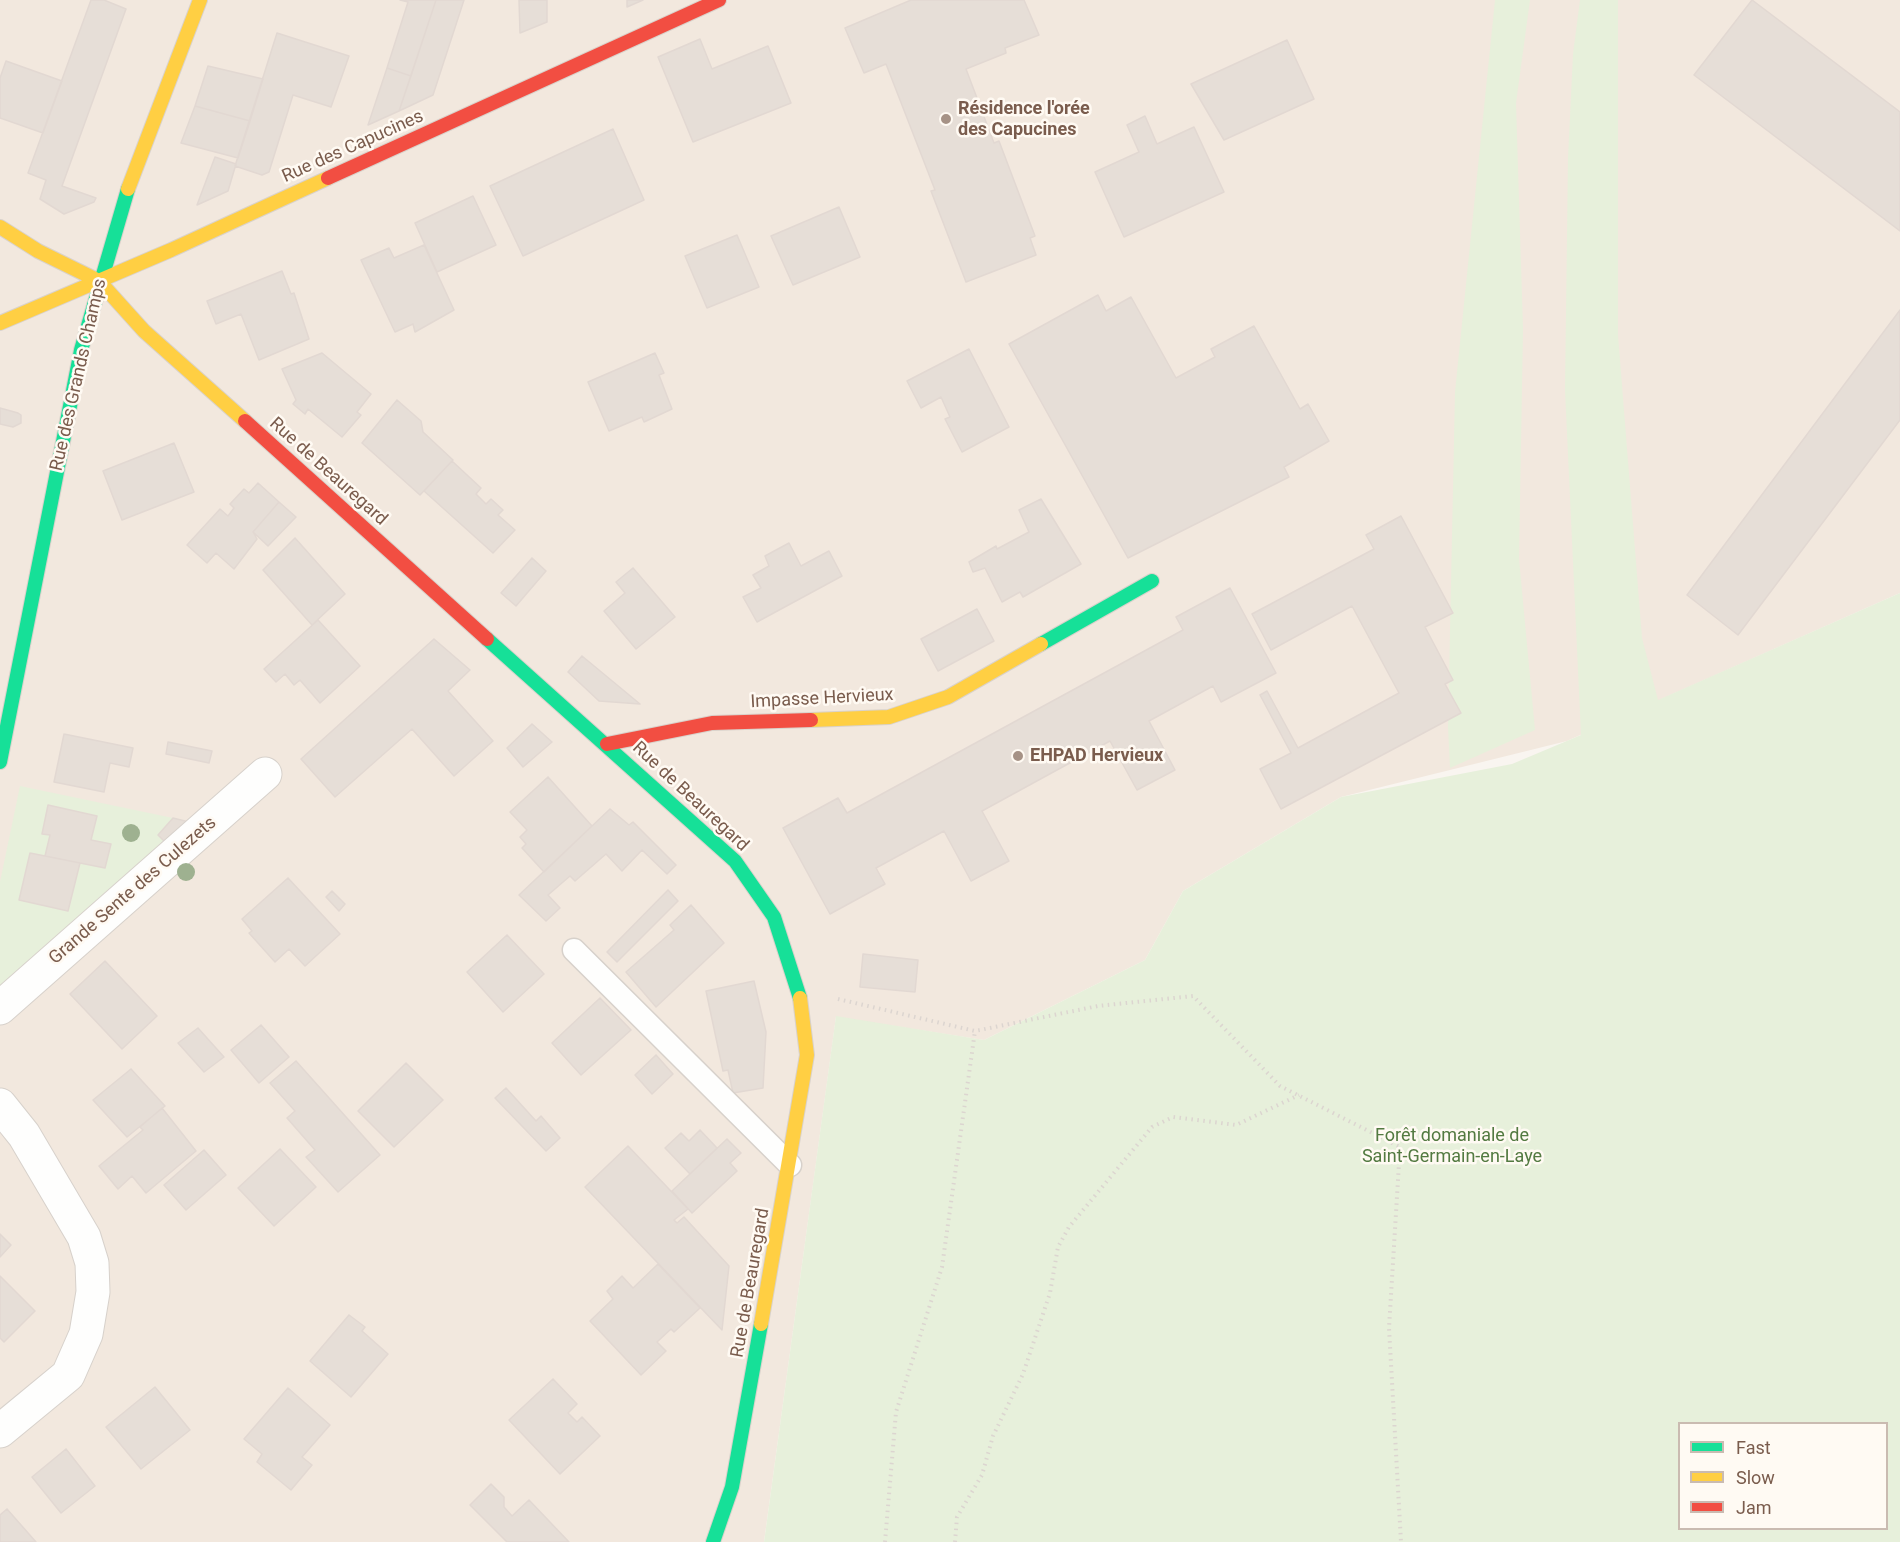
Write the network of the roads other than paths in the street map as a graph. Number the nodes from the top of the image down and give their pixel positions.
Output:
1 (200, 0) edge
2 (719, 0) edge
3 (0, 227) edge
4 (99, 281) junction
5 (0, 322) edge
6 (1152, 581) dead end
7 (607, 744) junction
8 (0, 762) edge
9 (265, 774) dead end
10 (574, 950) dead end
11 (0, 1008) edge
12 (0, 1105) edge
13 (790, 1165) junction
14 (0, 1431) edge
15 (713, 1542) edge

1 - 4 street, Rue des Grands Champs
2 - 4 street, Rue des Capucines
3 - 4 street
4 - 5 street, Rue des Capucines
4 - 7 street, Rue de Beauregard
4 - 8 street, Rue des Grands Champs
6 - 7 street, Impasse Hervieux
7 - 13 street, Rue de Beauregard
9 - 11 street, Grande Sente des Culezets
10 - 13 lane
12 - 14 street
13 - 15 street, Rue de Beauregard

